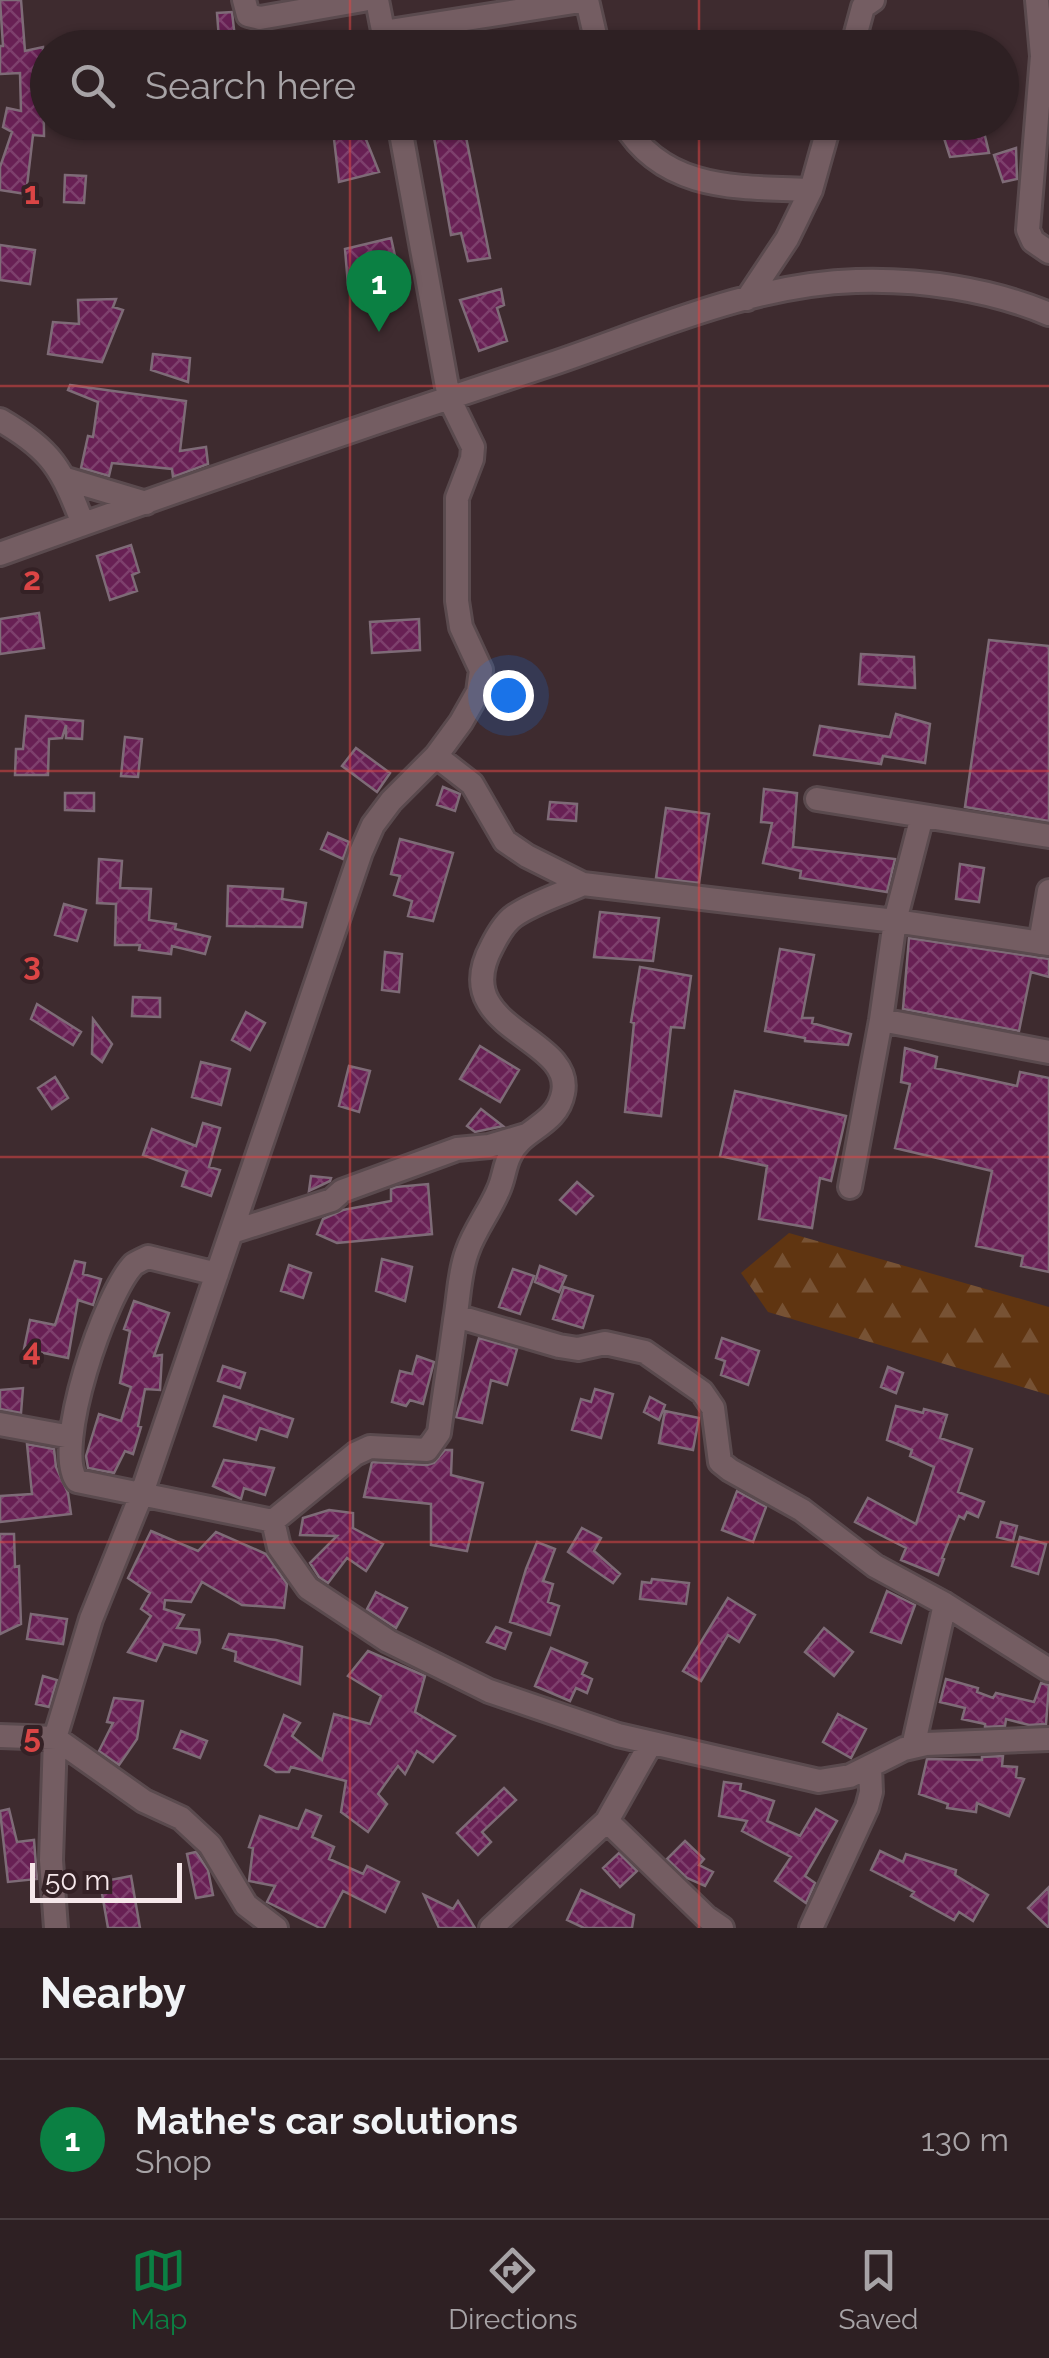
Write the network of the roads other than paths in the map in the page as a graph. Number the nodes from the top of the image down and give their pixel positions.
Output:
1 (244, 0) edge
2 (363, 0) edge
3 (377, 0) edge
4 (587, 0) edge
5 (873, 0) edge
6 (1037, 0) edge
7 (382, 30) edge
8 (435, 30) edge
9 (594, 30) edge
10 (857, 30) edge
11 (403, 140) edge
12 (635, 140) edge
13 (825, 140) edge
14 (811, 190) junction
15 (1049, 252) edge
16 (748, 300) junction
17 (1049, 314) edge
18 (449, 398) junction
19 (0, 420) edge
20 (66, 479) junction
21 (146, 502) junction
22 (83, 524) junction
23 (0, 554) edge
24 (436, 756) junction
25 (817, 799) dead end
26 (922, 816) junction
27 (1049, 836) edge
28 (584, 884) junction
29 (1049, 891) edge
30 (895, 921) junction
31 (1044, 943) edge
32 (881, 1020) junction
33 (1049, 1052) edge
34 (534, 1132) junction
35 (850, 1187) dead end
36 (232, 1232) junction
37 (218, 1274) junction
38 (456, 1316) junction
39 (0, 1424) edge
40 (70, 1437) junction
41 (142, 1493) junction
42 (273, 1521) junction
43 (946, 1604) junction
44 (1049, 1670) edge
45 (0, 1736) edge
46 (55, 1738) junction
47 (1049, 1739) edge
48 (651, 1743) junction
49 (914, 1747) junction
50 (870, 1766) junction
51 (607, 1821) junction
52 (56, 1928) edge
53 (276, 1928) edge
54 (491, 1928) edge
55 (722, 1928) edge
56 (811, 1928) edge

1 - 2 street
3 - 7 street
4 - 8 street
4 - 9 street
5 - 10 street
6 - 15 street
11 - 18 street
12 - 14 street
13 - 14 street
14 - 16 street
16 - 17 street
16 - 18 street
18 - 21 street
18 - 24 street
19 - 20 street
20 - 21 street
20 - 22 street
21 - 22 street
22 - 23 street
24 - 28 street
24 - 36 street
25 - 26 street
26 - 27 street
26 - 30 street
28 - 30 street
28 - 34 street
29 - 31 street
30 - 31 street
30 - 32 street
32 - 33 street
32 - 35 street
34 - 36 street
34 - 38 street
36 - 37 street
37 - 40 street
37 - 41 street
38 - 42 street
38 - 43 street
39 - 40 street
40 - 41 street
41 - 42 street
41 - 46 street
42 - 48 street
43 - 44 street
43 - 49 street
45 - 46 street
46 - 52 street
46 - 53 street
47 - 49 street
48 - 50 street
48 - 51 street
49 - 50 street
50 - 56 street
51 - 54 street
51 - 55 street

